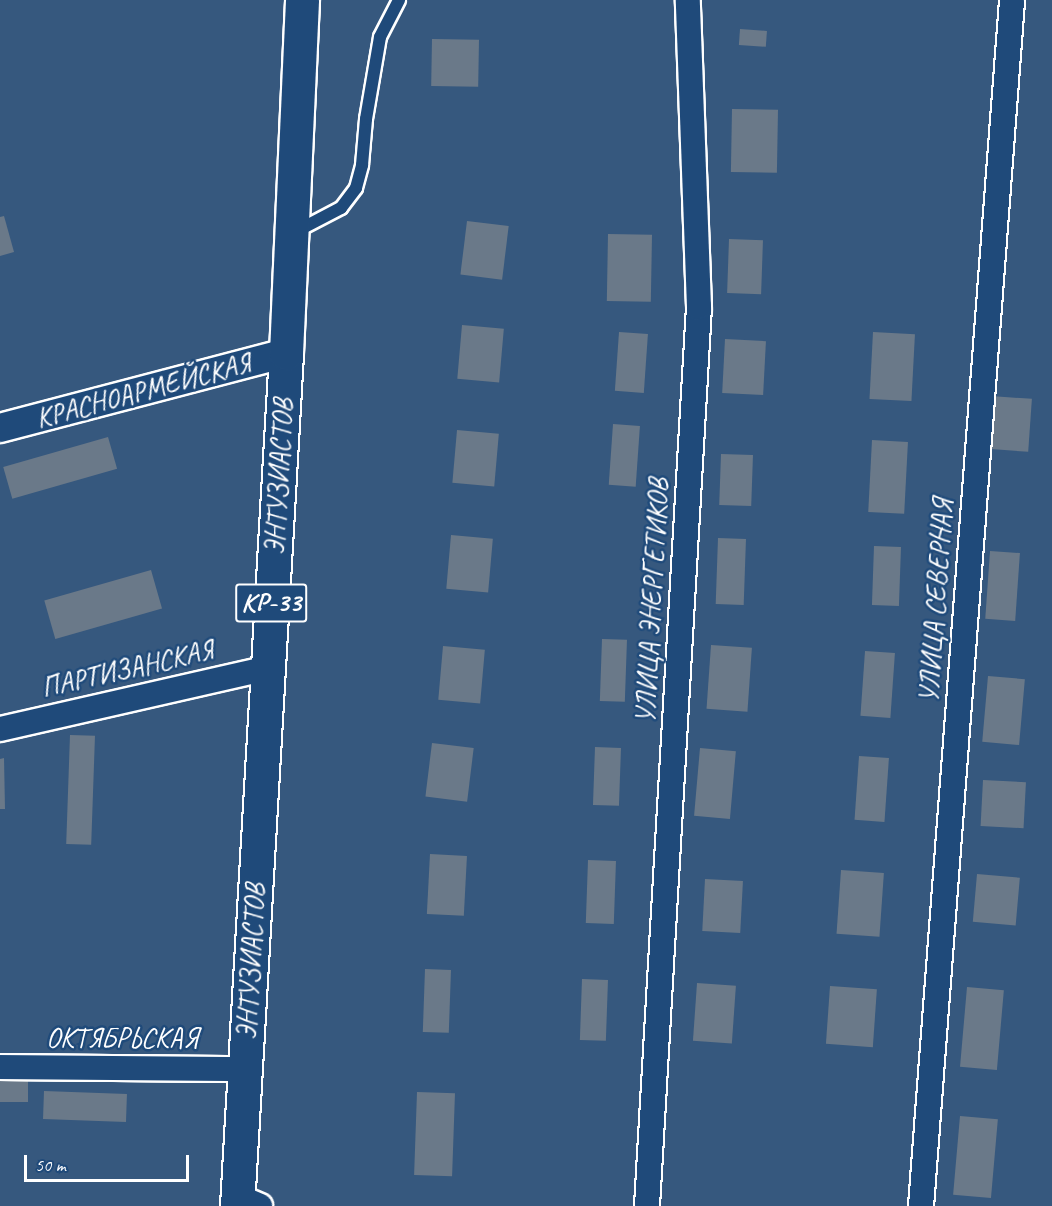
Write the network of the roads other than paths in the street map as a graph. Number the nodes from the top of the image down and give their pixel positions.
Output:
1 (302, 0) edge
2 (399, 0) edge
3 (688, 0) edge
4 (1012, 0) edge
5 (291, 234) junction
6 (285, 353) junction
7 (0, 428) edge
8 (268, 668) junction
9 (0, 729) edge
10 (0, 1067) edge
11 (244, 1069) junction
12 (245, 1203) edge
13 (647, 1206) edge
14 (921, 1206) edge

1 - 5 main road, ЭНТУЗИАСТОВ / KP-33
2 - 5 lane
3 - 13 street, УЛИЦА ЭНЕРГЕТИКОВ
4 - 14 street, УЛИЦА СЕВЕРНАЯ
5 - 6 main road, ЭНТУЗИАСТОВ / KP-33
6 - 7 street, КРАСНОАРМЕЙСКАЯ
6 - 8 main road, ЭНТУЗИАСТОВ / KP-33
8 - 9 street, ПАРТИЗАНСКАЯ
8 - 11 main road, ЭНТУЗИАСТОВ / KP-33
10 - 11 street, ОКТЯБРЬСКАЯ
11 - 12 main road, ЭНТУЗИАСТОВ / KP-33

